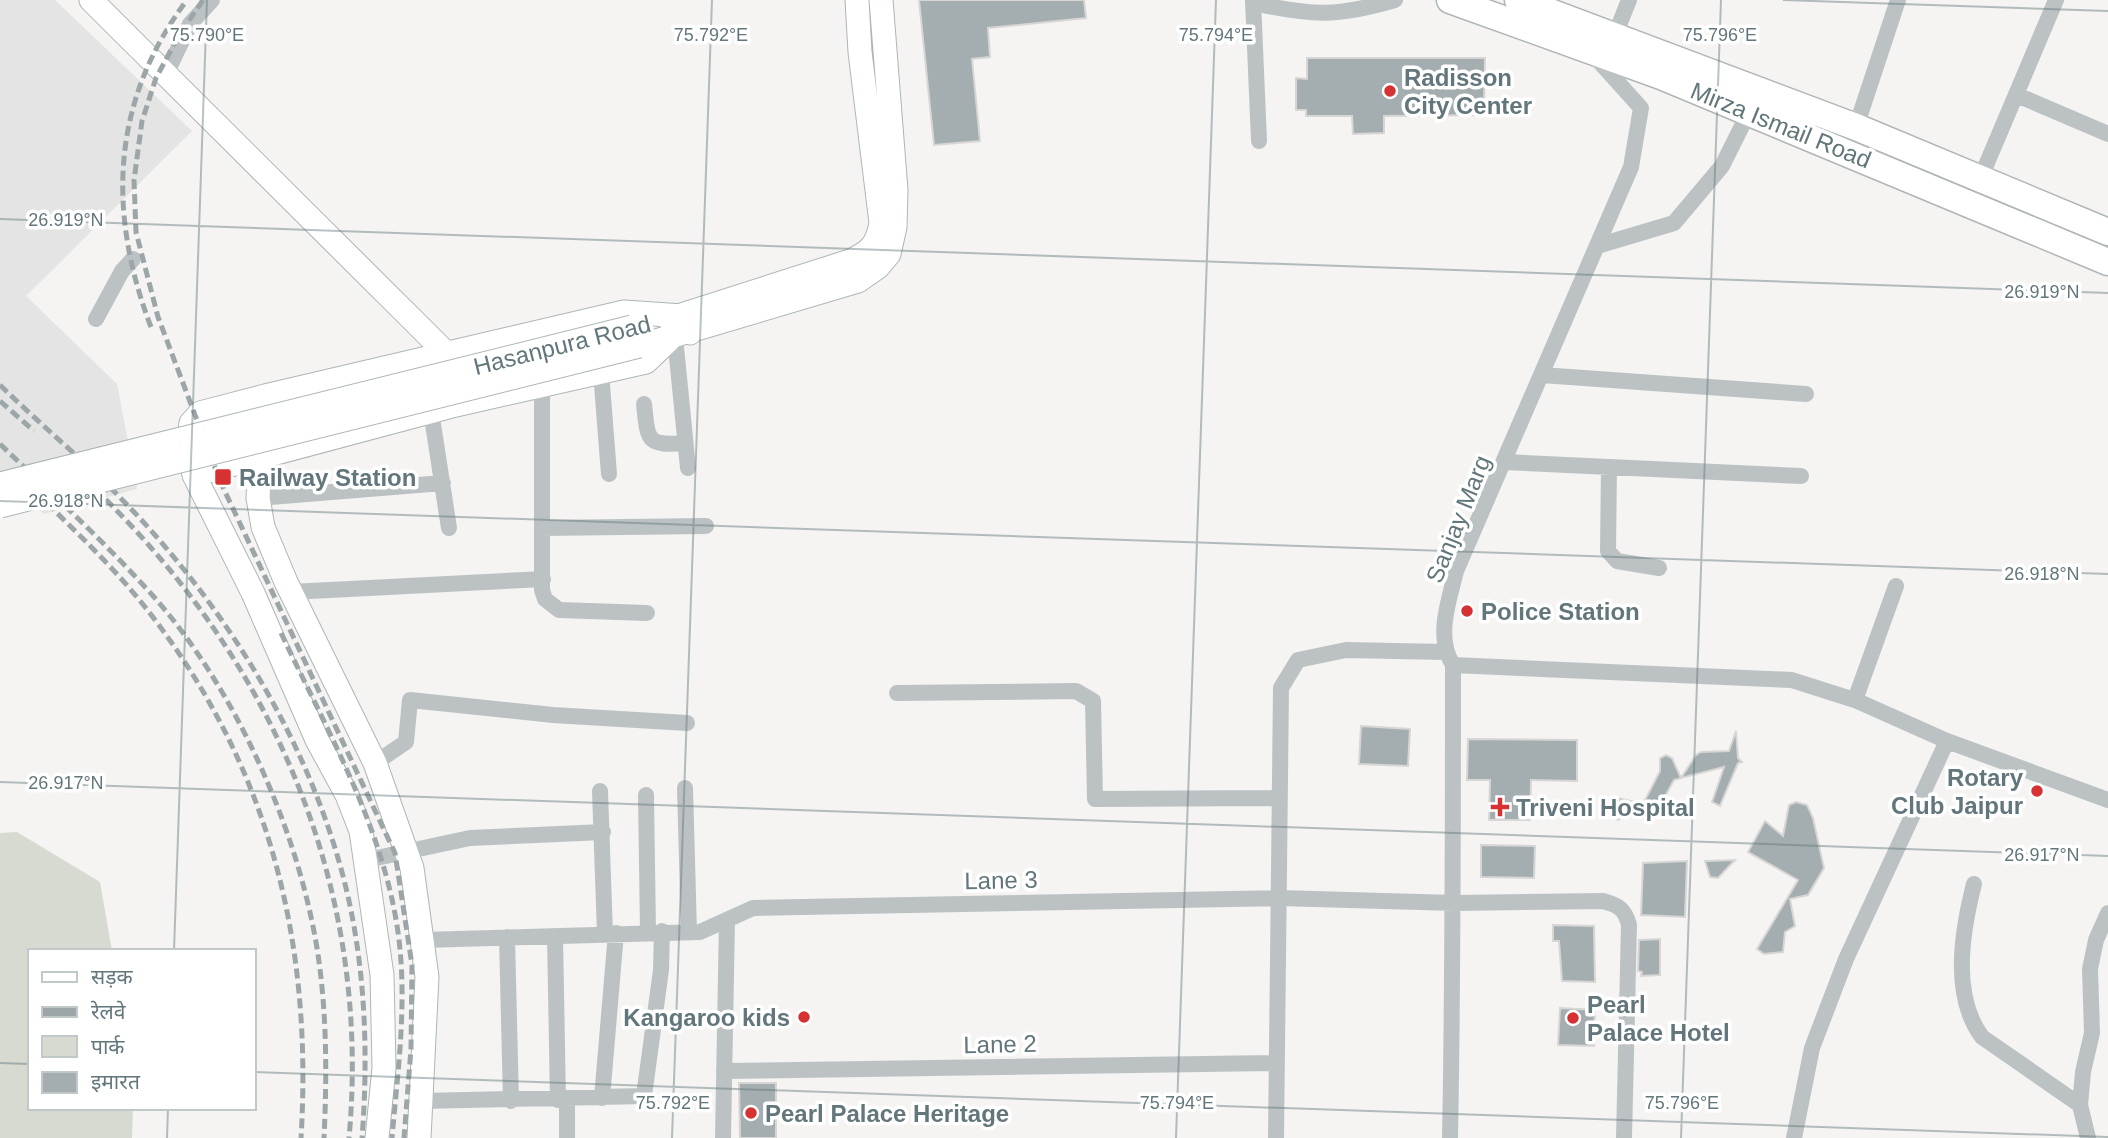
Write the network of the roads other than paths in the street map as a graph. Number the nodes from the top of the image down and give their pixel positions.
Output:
1 (91, 0) edge
2 (212, 0) edge
3 (857, 0) edge
4 (1395, 0) edge
5 (1450, 0) edge
6 (1518, 0) edge
7 (1629, 0) edge
8 (1898, 0) edge
9 (2056, 0) edge
10 (1253, 1) edge
11 (880, 5) edge
12 (1303, 7) edge
13 (1615, 35) junction
14 (1584, 47) junction
15 (166, 74) junction
16 (2017, 95) junction
17 (1749, 112) junction
18 (1856, 127) junction
19 (2108, 134) edge
20 (1259, 141) dead end
21 (1981, 177) junction
22 (1971, 203) junction
23 (2108, 232) edge
24 (1597, 246) junction
25 (133, 259) dead end
26 (2108, 262) edge
27 (96, 319) dead end
28 (680, 331) junction
29 (636, 337) junction
30 (436, 354) junction
31 (601, 372) junction
32 (1542, 375) junction
33 (542, 386) junction
34 (1805, 394) dead end
35 (644, 404) dead end
36 (442, 408) junction
37 (685, 443) junction
38 (260, 455) junction
39 (1505, 462) junction
40 (1609, 467) junction
41 (688, 468) dead end
42 (609, 474) dead end
43 (194, 475) junction
44 (1801, 476) dead end
45 (443, 483) junction
46 (0, 484) edge
47 (258, 498) junction
48 (0, 506) edge
49 (706, 526) dead end
50 (449, 528) dead end
51 (542, 528) junction
52 (1660, 568) dead end
53 (543, 579) junction
54 (1896, 586) dead end
55 (291, 592) junction
56 (647, 613) dead end
57 (1449, 659) junction
58 (897, 693) dead end
59 (1855, 700) junction
60 (687, 723) dead end
61 (1947, 741) junction
62 (375, 763) junction
63 (685, 788) dead end
64 (600, 791) dead end
65 (646, 795) dead end
66 (1280, 799) junction
67 (2108, 800) edge
68 (603, 832) junction
69 (407, 852) junction
70 (367, 860) junction
71 (1974, 884) dead end
72 (1279, 898) junction
73 (1455, 902) junction
74 (2108, 913) edge
75 (727, 920) junction
76 (655, 931) junction
77 (690, 932) junction
78 (610, 933) junction
79 (555, 936) junction
80 (507, 937) junction
81 (423, 940) junction
82 (1277, 1063) junction
83 (724, 1072) junction
84 (602, 1098) junction
85 (562, 1100) junction
86 (421, 1101) junction
87 (511, 1101) junction
88 (2080, 1105) junction
89 (377, 1138) edge
90 (419, 1138) edge
91 (567, 1138) edge
92 (723, 1138) edge
93 (1276, 1138) edge
94 (1450, 1138) edge
95 (1624, 1138) edge
96 (1794, 1138) edge
97 (2088, 1138) edge

1 - 15 street
2 - 15 street
3 - 28 street, Hasanpura Road
4 - 12 street
5 - 14 main road, Mirza Ismail Road
6 - 13 main road, Mirza Ismail Road
7 - 13 street
8 - 18 street
9 - 16 street
10 - 12 street
10 - 20 street
11 - 28 street
13 - 18 main road, Mirza Ismail Road
14 - 17 main road, Mirza Ismail Road
14 - 24 street, Sanjay Marg
15 - 30 street
16 - 19 street
16 - 21 street
17 - 22 main road, Mirza Ismail Road
17 - 24 street
18 - 21 main road, Mirza Ismail Road
21 - 22 main road
21 - 23 main road, Mirza Ismail Road
22 - 26 main road, Mirza Ismail Road
24 - 32 street, Sanjay Marg
25 - 27 street
28 - 29 street, Hasanpura Road
28 - 30 street
28 - 31 street
28 - 37 street
29 - 46 street, Hasanpura Road, bridge
29 - 48 street, bridge
30 - 36 street
30 - 43 street
31 - 33 street
31 - 42 street
32 - 34 street
32 - 39 street, Sanjay Marg
33 - 36 street
33 - 51 street
35 - 37 street
36 - 38 street
36 - 45 street
37 - 41 street
38 - 43 street
38 - 47 street
39 - 40 street
39 - 57 street, Sanjay Marg
40 - 44 street
40 - 52 street
43 - 70 street
45 - 47 street
45 - 50 street
47 - 55 street
49 - 51 street
51 - 53 street
53 - 55 street
53 - 56 street
54 - 59 street
55 - 62 street
57 - 59 street
57 - 66 street
57 - 73 street, Sanjay Marg
58 - 66 street
59 - 61 street
60 - 62 street
61 - 67 street
61 - 96 street
62 - 69 street
63 - 77 street
64 - 68 street
65 - 76 street
66 - 72 street
68 - 69 street
68 - 78 street
69 - 70 street
69 - 81 street
70 - 89 street
71 - 88 street
72 - 73 street, Lane 3
72 - 75 street, Lane 3
72 - 82 street
73 - 94 street, Sanjay Marg
73 - 95 street, Lane 3
74 - 88 street
75 - 77 street, Lane 3
75 - 83 street
76 - 77 street
76 - 78 street
76 - 84 street
78 - 79 street
78 - 84 street
79 - 80 street
79 - 85 street
80 - 81 street
80 - 87 street
81 - 86 street
82 - 83 street, Lane 2
82 - 93 street
83 - 92 street
84 - 85 street
85 - 87 street
85 - 91 street
86 - 87 street
86 - 90 street
88 - 97 street

